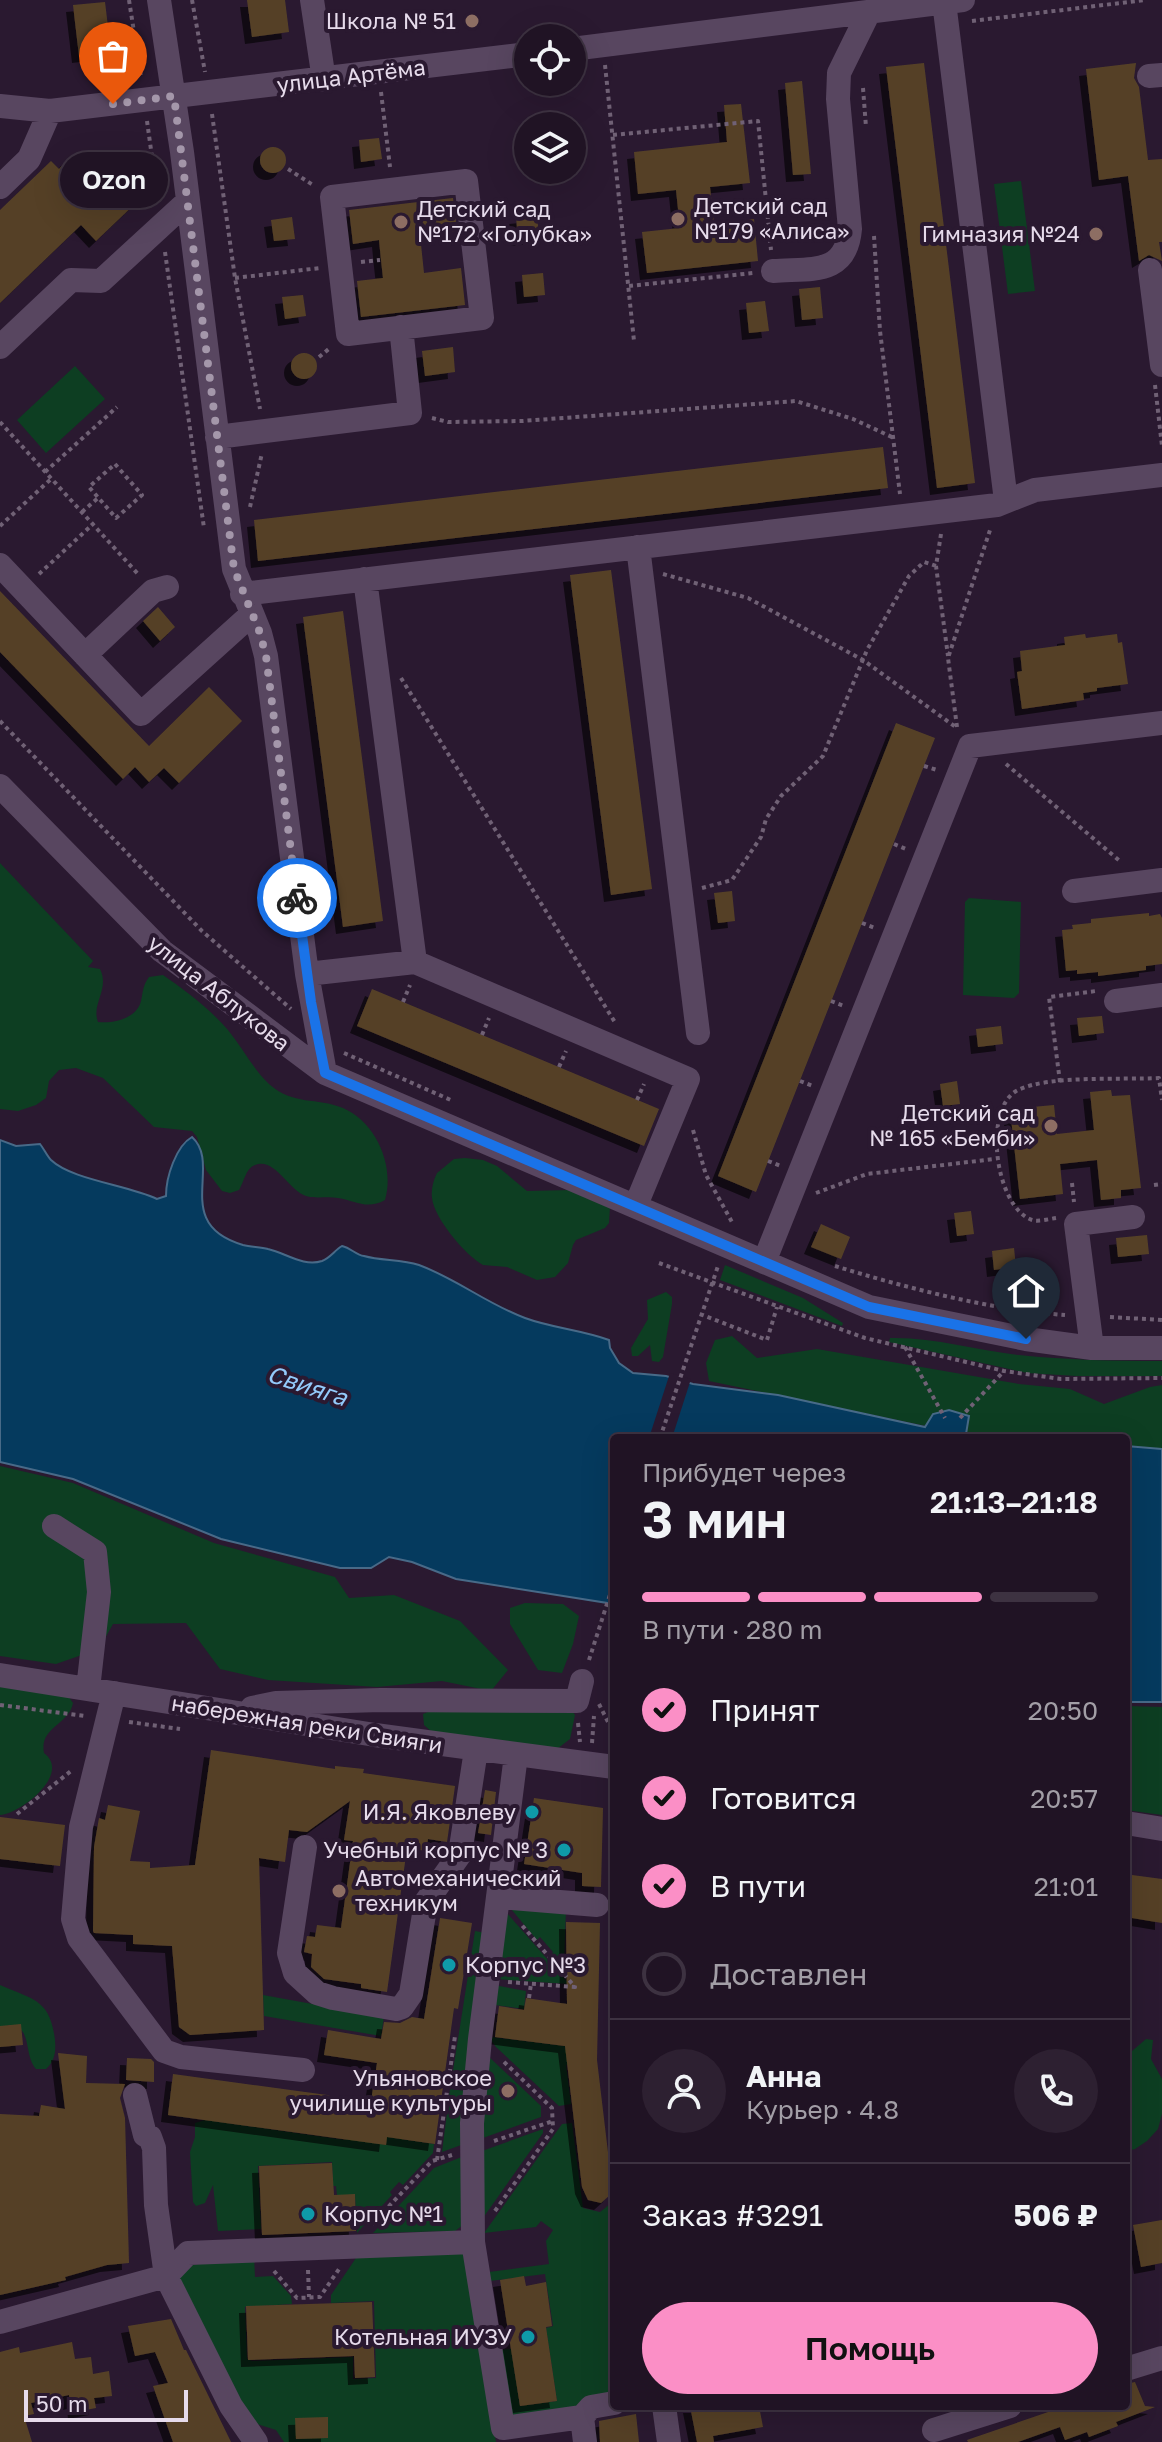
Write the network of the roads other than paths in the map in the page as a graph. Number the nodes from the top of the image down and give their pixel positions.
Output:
1 (159, 0) edge
2 (312, 0) edge
3 (954, 1) edge
4 (898, 4) edge
5 (869, 12) junction
6 (586, 47) edge
7 (514, 56) edge
8 (324, 80) junction
9 (174, 96) junction
10 (0, 106) edge
11 (50, 111) junction
12 (0, 187) edge
13 (188, 201) junction
14 (1150, 270) dead end
15 (773, 271) road end
16 (401, 327) junction
17 (0, 347) edge
18 (1162, 356) edge
19 (1162, 365) edge
20 (217, 437) junction
21 (1162, 475) edge
22 (1001, 503) junction
23 (640, 558) junction
24 (0, 565) edge
25 (365, 579) junction
26 (160, 589) road end
27 (247, 604) junction
28 (85, 655) junction
29 (1162, 723) edge
30 (0, 786) edge
31 (1154, 881) edge
32 (1074, 891) dead end
33 (414, 970) junction
34 (307, 974) junction
35 (1111, 995) road end
36 (1162, 995) edge
37 (698, 1033) dead end
38 (325, 1073) junction
39 (636, 1205) junction
40 (1133, 1217) dead end
41 (764, 1262) junction
42 (1092, 1348) junction
43 (1162, 1348) edge
44 (54, 1526) dead end
45 (0, 1675) edge
46 (88, 1689) junction
47 (114, 1693) junction
48 (585, 1693) road end
49 (231, 1712) junction
50 (476, 1750) junction
51 (516, 1755) junction
52 (610, 1767) edge
53 (1130, 1824) edge
54 (1162, 1829) edge
55 (305, 1847) dead end
56 (498, 1897) junction
57 (597, 1905) dead end
58 (303, 2070) dead end
59 (135, 2095) dead end
60 (473, 2242) junction
61 (166, 2276) junction
62 (0, 2322) edge
63 (1162, 2358) edge
64 (1130, 2368) edge
65 (610, 2404) edge
66 (665, 2410) edge
67 (997, 2410) edge
68 (582, 2417) junction
69 (934, 2430) dead end
70 (504, 2435) edge
71 (256, 2442) edge
72 (585, 2442) edge
73 (669, 2442) edge

1 - 9 street
2 - 8 street
3 - 4 street
3 - 22 street
4 - 5 street
5 - 6 street
5 - 15 street
7 - 8 street, улица Артёма
8 - 9 street, улица Артёма
9 - 11 street, улица Артёма
9 - 13 street
10 - 11 street, улица Артёма
11 - 12 street
13 - 17 street
13 - 20 street
14 - 18 street
16 - 16 street
16 - 20 street
18 - 19 street
20 - 27 street
21 - 22 street
22 - 23 street
23 - 25 street
23 - 37 street
24 - 28 street
25 - 27 street
25 - 33 street
26 - 28 street
27 - 28 street
27 - 34 street
29 - 41 street
30 - 38 street, улица Аблукова
31 - 32 street
33 - 34 street
33 - 39 street
34 - 38 street
35 - 36 street
38 - 39 street, улица Аблукова
39 - 41 street, улица Аблукова
40 - 42 street
41 - 42 street, улица Аблукова
42 - 43 street, улица Аблукова
44 - 46 street
45 - 46 street, набережная реки Свияги
46 - 47 street, набережная реки Свияги
47 - 49 street, набережная реки Свияги
47 - 58 street
48 - 49 street
49 - 50 street, набережная реки Свияги
50 - 51 street, набережная реки Свияги
50 - 55 street
51 - 52 street, набережная реки Свияги
51 - 56 street
53 - 54 street
56 - 57 street
56 - 60 street
59 - 61 street
60 - 61 street
60 - 70 street
61 - 62 street
61 - 71 street
63 - 64 street
65 - 68 street
66 - 73 street
67 - 69 street
68 - 70 street
68 - 72 street

